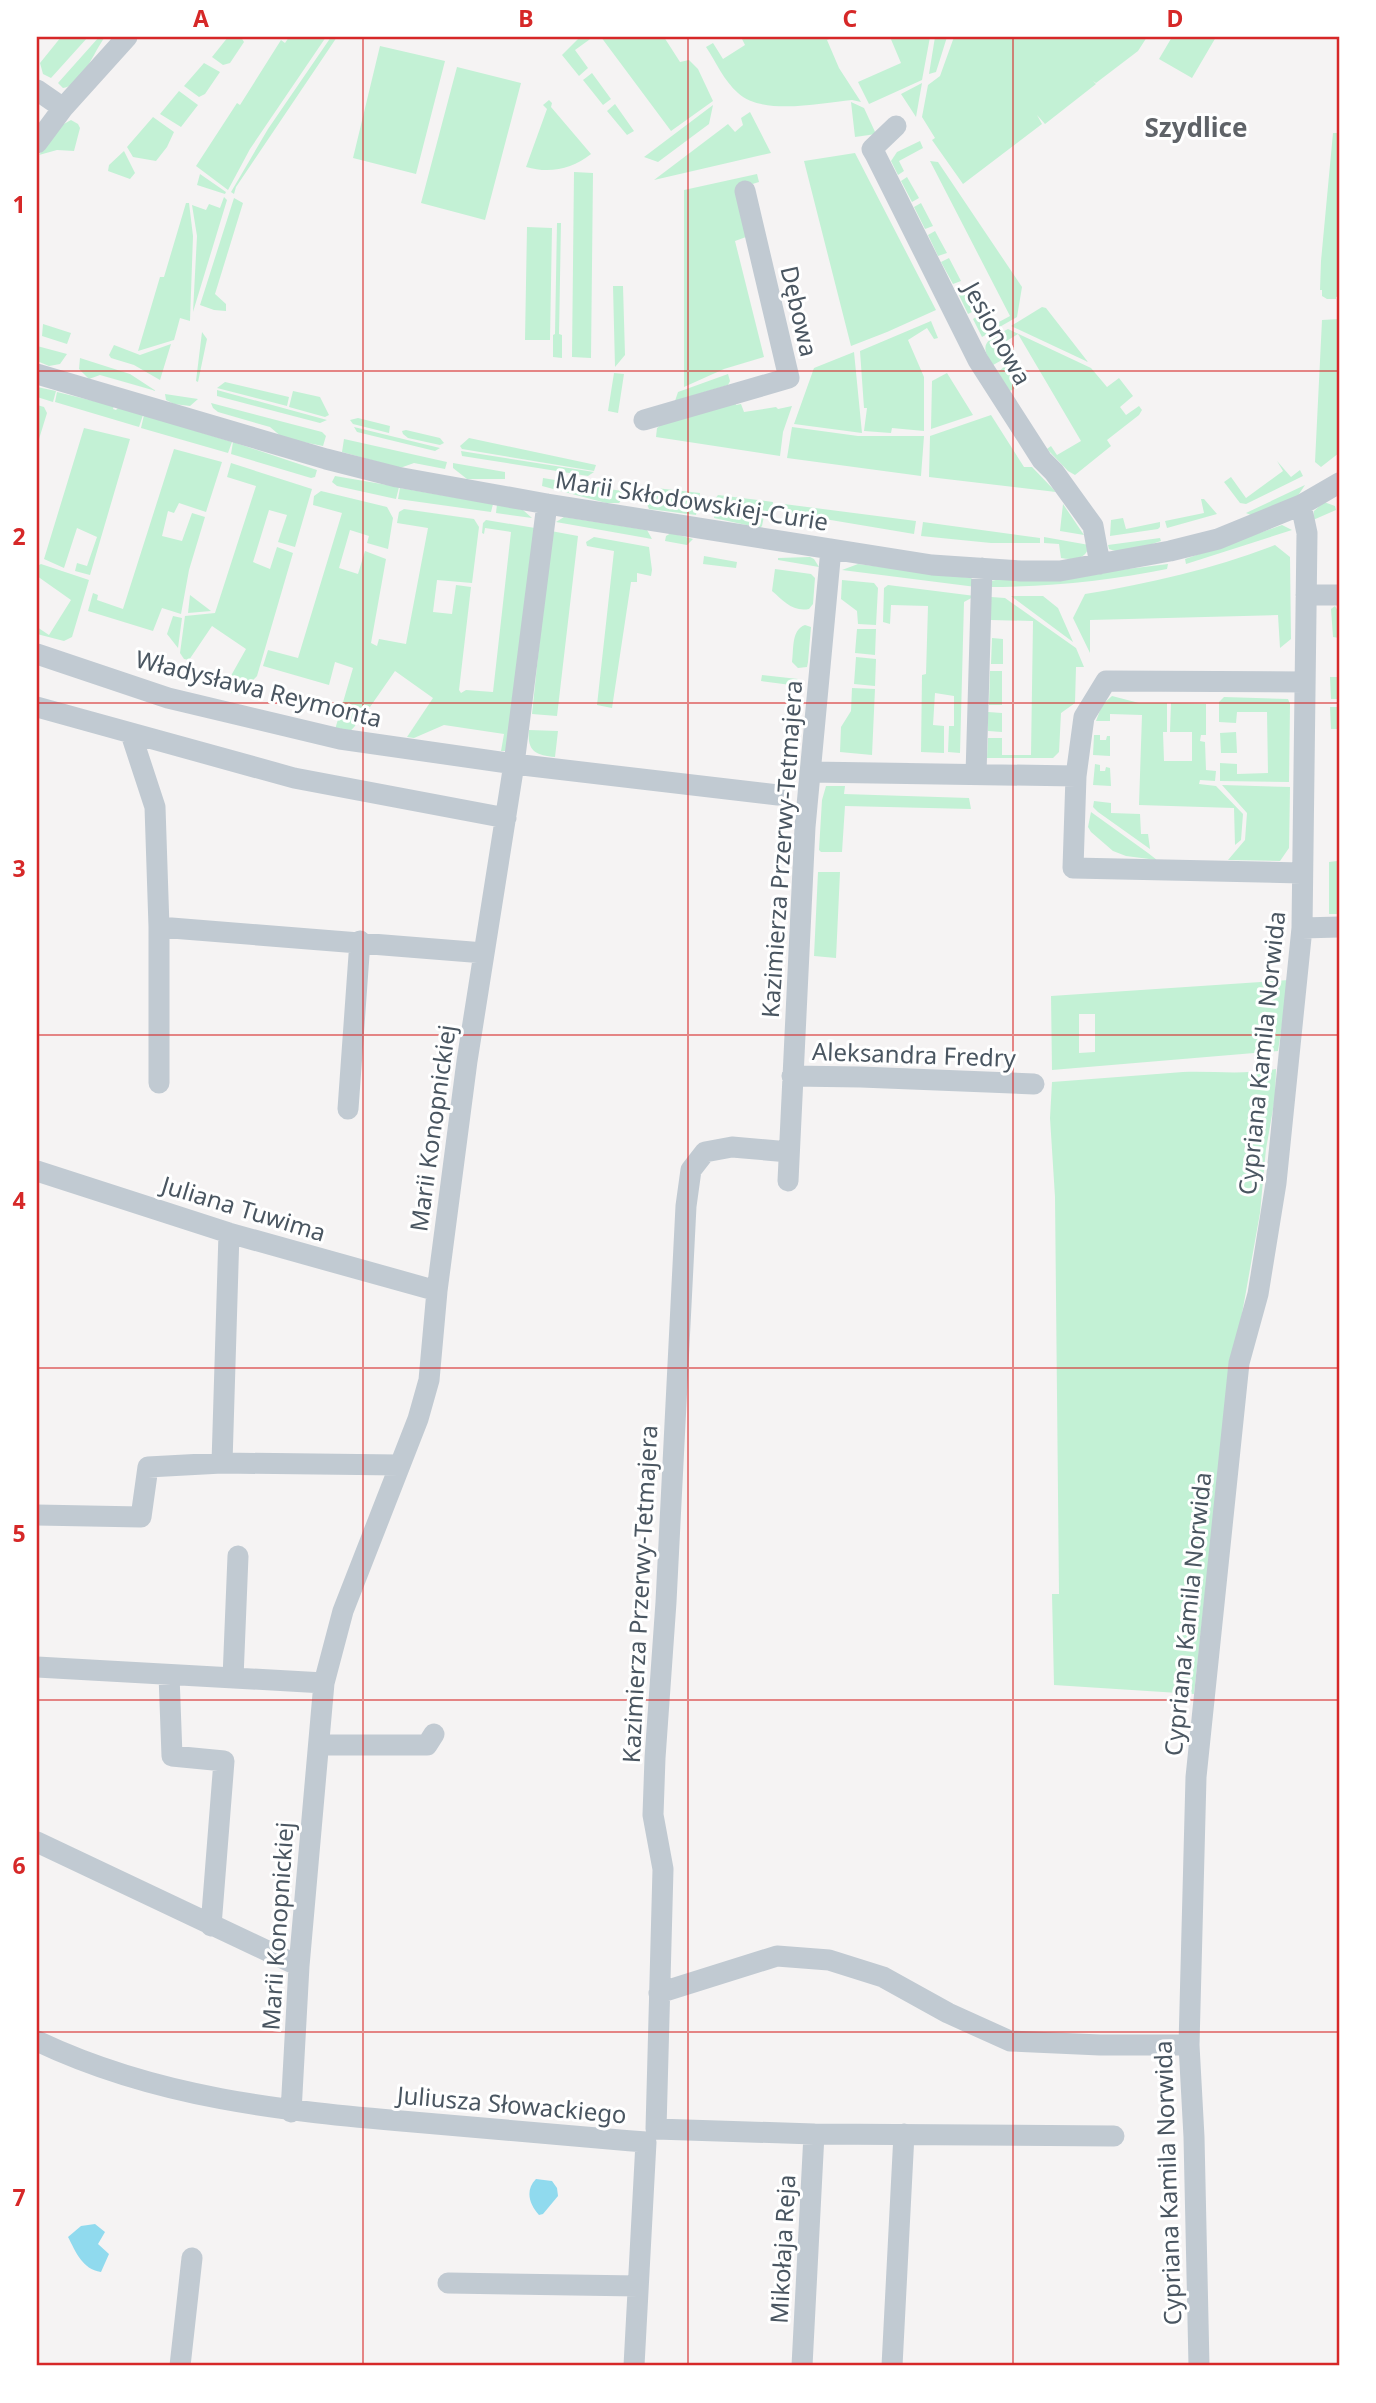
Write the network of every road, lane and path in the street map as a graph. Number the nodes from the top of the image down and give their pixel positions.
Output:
1 (127, 37) edge
2 (37, 90) edge
3 (63, 108) junction
4 (896, 126) dead end
5 (37, 143) edge
6 (745, 191) dead end
7 (37, 373) edge
8 (644, 420) dead end
9 (1339, 483) edge
10 (547, 504) junction
11 (1301, 505) junction
12 (831, 549) junction
13 (1100, 564) junction
14 (982, 568) junction
15 (1306, 595) junction
16 (1339, 595) edge
17 (37, 653) edge
18 (1305, 682) junction
19 (37, 707) edge
20 (131, 734) junction
21 (514, 764) junction
22 (810, 772) junction
23 (976, 774) junction
24 (1076, 776) junction
25 (778, 795) dead end
26 (506, 818) junction
27 (1301, 873) junction
28 (159, 926) junction
29 (1339, 927) edge
30 (1303, 928) junction
31 (360, 941) junction
32 (484, 953) junction
33 (792, 1076) junction
34 (159, 1083) dead end
35 (1034, 1084) dead end
36 (348, 1109) dead end
37 (789, 1152) junction
38 (37, 1171) edge
39 (788, 1181) dead end
40 (229, 1233) junction
41 (437, 1291) junction
42 (222, 1463) junction
43 (399, 1465) junction
44 (37, 1515) edge
45 (238, 1556) dead end
46 (37, 1667) edge
47 (169, 1675) junction
48 (233, 1678) junction
49 (324, 1683) junction
50 (434, 1734) dead end
51 (318, 1745) junction
52 (37, 1842) edge
53 (211, 1926) junction
54 (299, 1966) junction
55 (659, 1993) junction
56 (37, 2041) edge
57 (1189, 2045) junction
58 (291, 2112) junction
59 (814, 2134) junction
60 (904, 2134) junction
61 (651, 2135) junction
62 (1114, 2136) dead end
63 (192, 2258) dead end
64 (448, 2283) dead end
65 (638, 2286) junction
66 (180, 2366) edge
67 (634, 2366) edge
68 (802, 2366) edge
69 (892, 2366) edge
70 (1199, 2366) edge

1 - 3 street
2 - 3 street
3 - 5 street
4 - 13 street, Jesionowa
6 - 8 street, Dębowa
7 - 10 street, Marii Skłodowskiej-Curie
9 - 11 street, Marii Skłodowskiej-Curie
10 - 12 street, Marii Skłodowskiej-Curie
10 - 21 street, Marii Konopnickiej
11 - 13 street, Marii Skłodowskiej-Curie
11 - 15 street, Cypriana Kamila Norwida
12 - 14 street, Marii Skłodowskiej-Curie
12 - 22 street, Kazimierza Przerwy-Tetmajera
13 - 14 street, Marii Skłodowskiej-Curie
14 - 23 street
15 - 16 street
15 - 18 street, Cypriana Kamila Norwida
17 - 21 street, Władysława Reymonta
18 - 24 street
18 - 27 street, Cypriana Kamila Norwida
19 - 20 street
20 - 26 street
20 - 28 street
21 - 25 street, Władysława Reymonta
21 - 26 street, Marii Konopnickiej
22 - 23 street
22 - 33 street, Kazimierza Przerwy-Tetmajera
23 - 24 street
24 - 27 street
26 - 32 street, Marii Konopnickiej
27 - 30 street, Cypriana Kamila Norwida
28 - 31 street
28 - 34 street
29 - 30 street
30 - 57 street, Cypriana Kamila Norwida
31 - 32 street
31 - 36 street
32 - 41 street, Marii Konopnickiej
33 - 35 street, Aleksandra Fredry
33 - 37 street, Kazimierza Przerwy-Tetmajera
37 - 39 street, Kazimierza Przerwy-Tetmajera
37 - 55 street, Kazimierza Przerwy-Tetmajera
38 - 40 street, Juliana Tuwima
40 - 41 street, Juliana Tuwima
40 - 42 street
41 - 43 street, Marii Konopnickiej
42 - 43 street
42 - 44 street
43 - 49 street, Marii Konopnickiej
45 - 48 street
46 - 47 street
47 - 48 street
47 - 53 street
48 - 49 street
49 - 51 street, Marii Konopnickiej
50 - 51 street
51 - 54 street, Marii Konopnickiej
52 - 53 street
53 - 54 street
54 - 58 street, Marii Konopnickiej
55 - 57 street
55 - 61 street, Kazimierza Przerwy-Tetmajera
56 - 58 street, Juliusza Słowackiego
57 - 70 street, Cypriana Kamila Norwida
58 - 61 street, Juliusza Słowackiego
59 - 60 street, Juliusza Słowackiego
59 - 61 street, Juliusza Słowackiego
59 - 68 street, Mikołaja Reja
60 - 62 street, Juliusza Słowackiego
60 - 69 street
61 - 65 street, Kazimierza Przerwy-Tetmajera
63 - 66 street
64 - 65 street
65 - 67 street, Kazimierza Przerwy-Tetmajera

